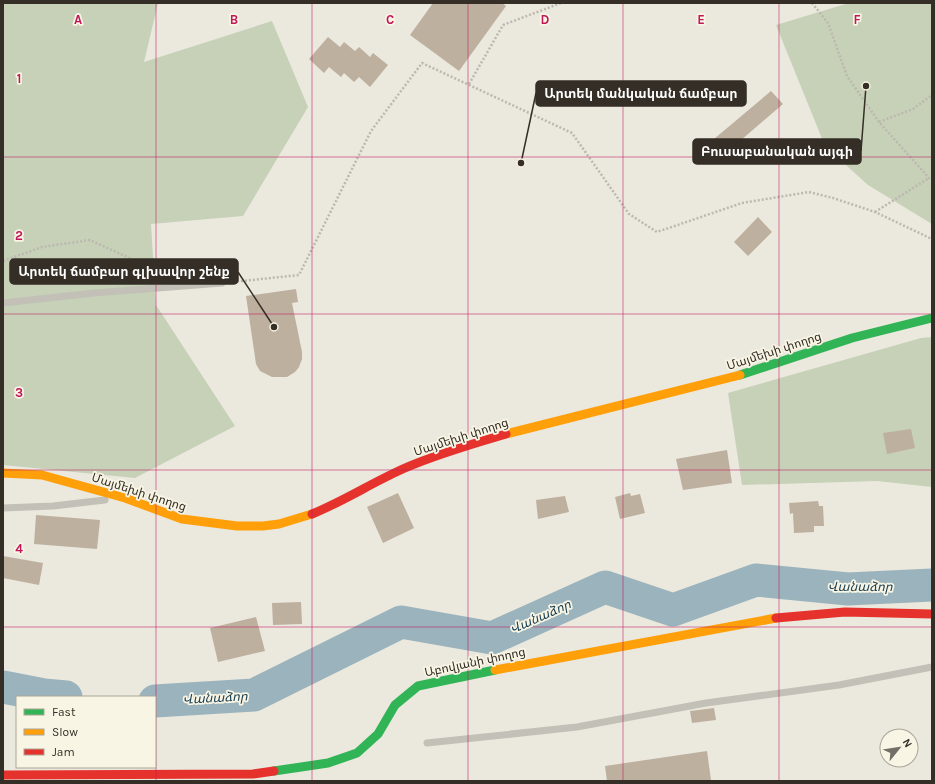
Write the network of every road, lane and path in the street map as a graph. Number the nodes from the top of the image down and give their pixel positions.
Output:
1 (561, 3) edge
2 (812, 3) edge
3 (469, 84) junction
4 (932, 95) edge
5 (879, 122) junction
6 (928, 178) junction
7 (932, 180) edge
8 (875, 212) junction
9 (932, 239) edge
10 (3, 261) edge
11 (222, 283) joint
12 (168, 287) junction
13 (3, 303) edge
14 (932, 318) edge
15 (3, 473) edge
16 (125, 498) junction
17 (3, 508) edge
18 (932, 614) edge
19 (932, 667) edge
20 (427, 742) dead end
21 (3, 775) edge

1 - 3 path
2 - 5 path
3 - 8 path
3 - 11 path
4 - 5 path
5 - 6 path
6 - 7 path
6 - 8 path
8 - 9 path
10 - 12 path
11 - 12 lane
12 - 13 lane
14 - 16 street, Մայմեխի փողոց
15 - 16 street, Մայմեխի փողոց
16 - 17 lane
18 - 21 street, Աբովյանի փողոց
19 - 20 lane

